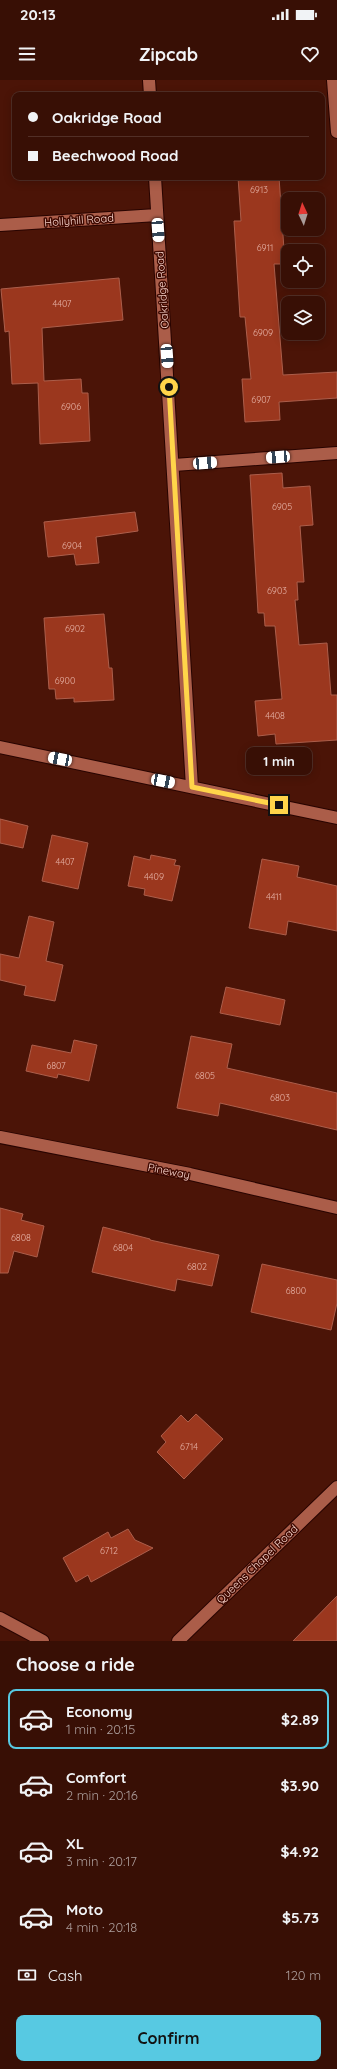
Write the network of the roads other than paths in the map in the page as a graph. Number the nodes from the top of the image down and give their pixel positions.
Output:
1 (149, 80) edge
2 (333, 80) edge
3 (150, 92) edge
4 (337, 132) edge
5 (155, 180) edge
6 (158, 215) junction
7 (0, 225) edge
8 (337, 453) edge
9 (174, 465) junction
10 (0, 747) edge
11 (192, 787) junction
12 (337, 818) edge
13 (0, 1137) edge
14 (337, 1208) edge
15 (337, 1487) edge
16 (0, 1618) edge
17 (43, 1641) edge
18 (178, 1641) edge

1 - 3 street
2 - 4 street
5 - 6 street, Oakridge Road
6 - 7 street, Hollyhill Road
6 - 9 street, Oakridge Road
8 - 9 street
9 - 11 street, Oakridge Road
10 - 11 street
11 - 12 street
13 - 14 street, Pineway
15 - 18 street, Queens Chapel Road
16 - 17 street

